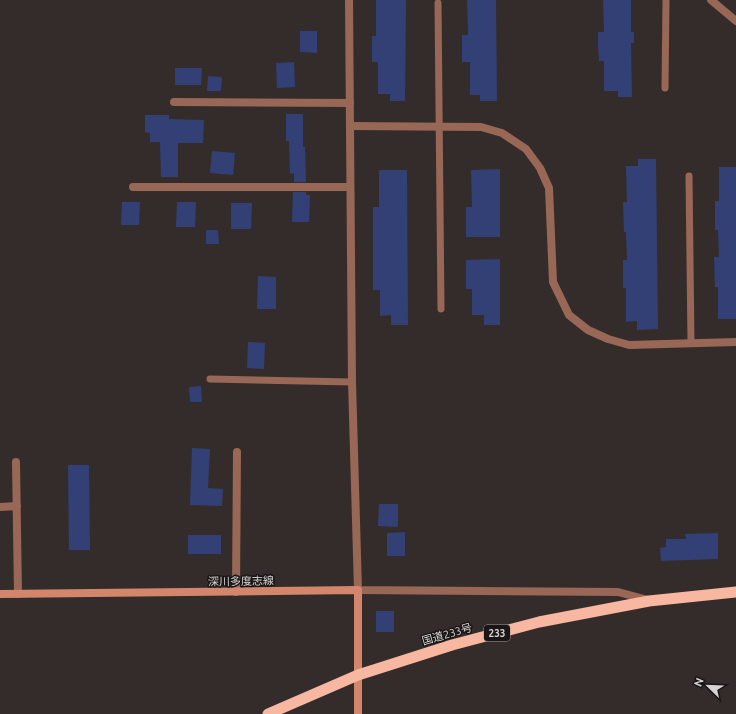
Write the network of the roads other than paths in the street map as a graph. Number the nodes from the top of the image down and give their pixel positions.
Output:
1 (349, 0) edge
2 (666, 0) edge
3 (711, 0) edge
4 (438, 2) dead end
5 (736, 21) edge
6 (666, 88) dead end
7 (174, 102) dead end
8 (350, 103) junction
9 (350, 126) junction
10 (439, 127) junction
11 (689, 176) dead end
12 (133, 187) dead end
13 (350, 187) junction
14 (441, 309) dead end
15 (736, 342) edge
16 (692, 343) junction
17 (210, 379) dead end
18 (352, 382) junction
19 (237, 452) dead end
20 (16, 462) dead end
21 (17, 506) junction
22 (0, 507) edge
23 (358, 590) junction
24 (236, 592) junction
25 (736, 592) edge
26 (0, 594) edge
27 (18, 594) junction
28 (649, 601) junction
29 (358, 675) junction
30 (268, 714) edge
31 (358, 714) edge

1 - 8 street
2 - 6 lane
3 - 5 street
4 - 10 lane
7 - 8 street
8 - 9 street
9 - 10 street
9 - 13 street
10 - 14 lane
10 - 16 street
11 - 16 lane
12 - 13 street
13 - 18 street
15 - 16 street
17 - 18 lane
18 - 23 street
19 - 24 street
20 - 21 street
21 - 22 street
21 - 27 street
23 - 24 main road, 深川多度志線
23 - 28 street
23 - 29 main road
24 - 27 main road, 深川多度志線
25 - 28 highway, 国道233号 / 233
26 - 27 main road, 深川多度志線
28 - 29 highway, 国道233号 / 233
29 - 30 highway, 国道233号 / 233
29 - 31 main road

